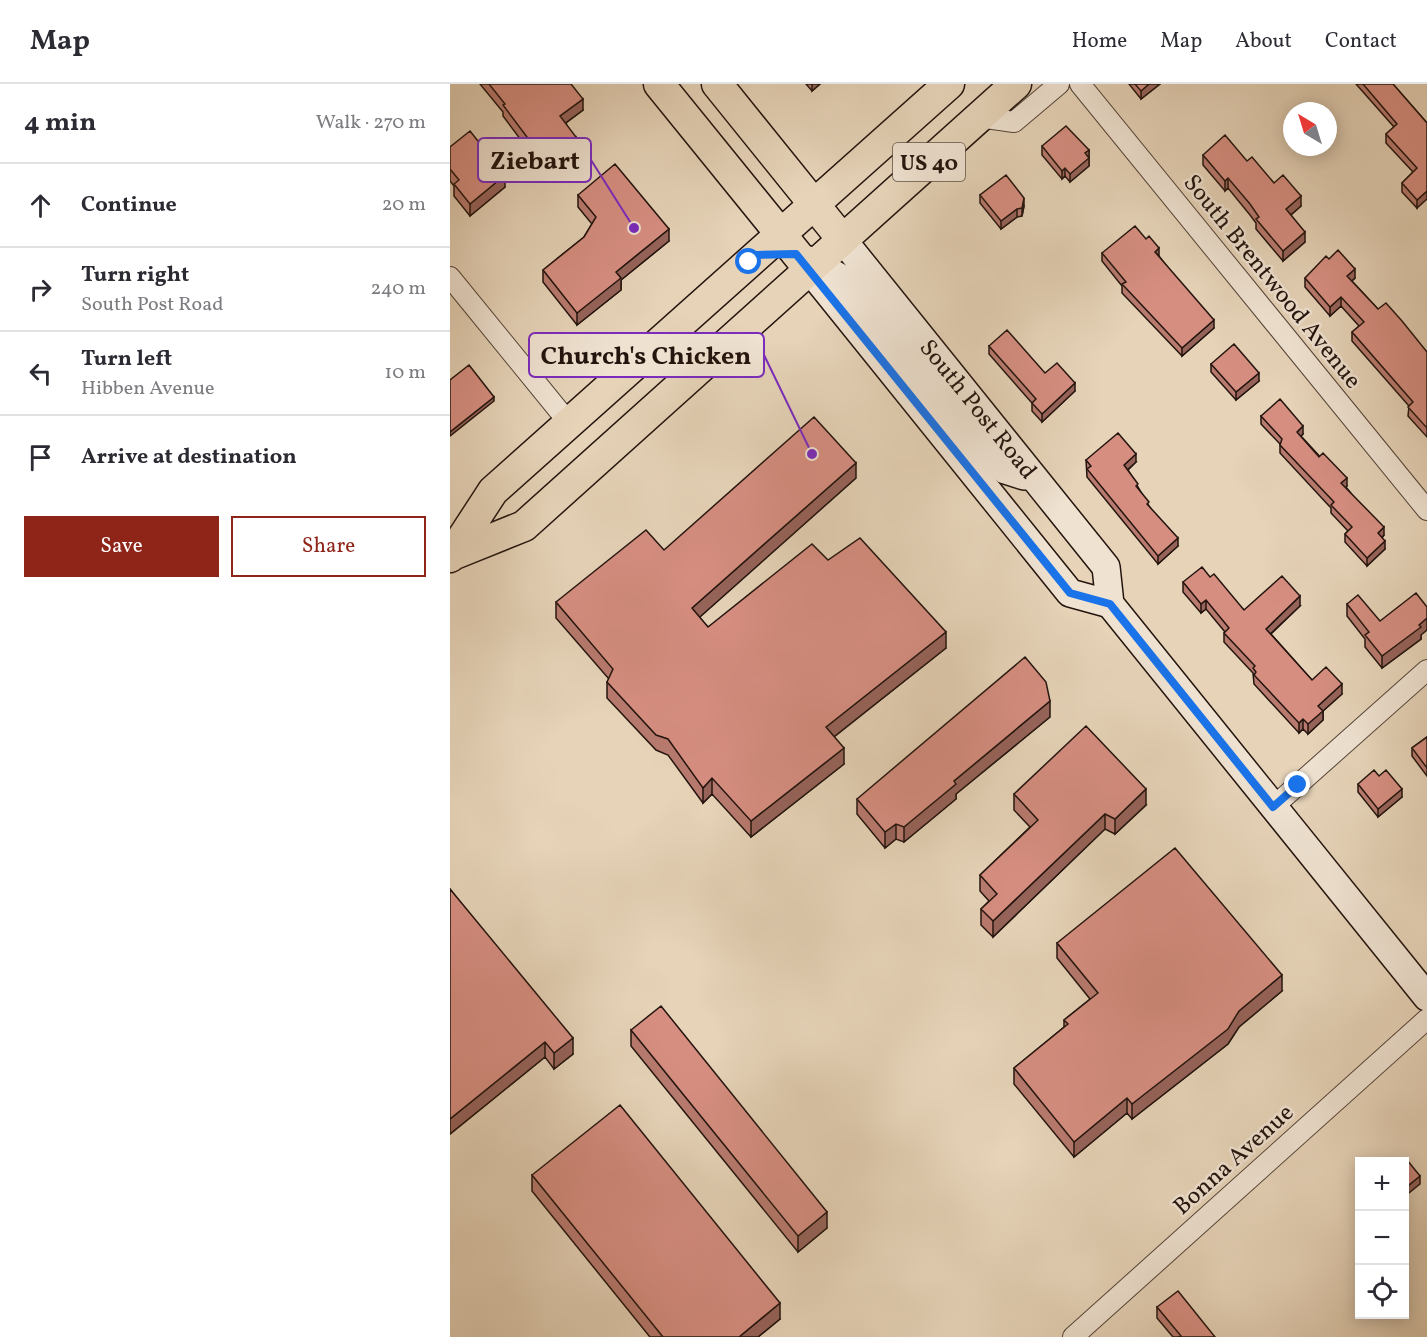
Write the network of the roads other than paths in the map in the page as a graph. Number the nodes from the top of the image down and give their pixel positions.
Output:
1 (659, 84) edge
2 (717, 84) edge
3 (949, 84) edge
4 (1016, 84) edge
5 (1059, 84) edge
6 (1080, 84) edge
7 (979, 117) junction
8 (828, 222) junction
9 (800, 255) junction
10 (450, 277) edge
11 (569, 423) junction
12 (1034, 478) junction
13 (1427, 510) edge
14 (451, 556) edge
15 (1110, 604) junction
16 (1427, 670) edge
17 (1273, 807) junction
18 (1427, 997) edge
19 (1427, 1019) edge
20 (1073, 1337) edge

1 - 9 main road
2 - 8 main road
3 - 8 main road, US 40
4 - 7 main road, US 40
5 - 7 street
6 - 13 street, South Brentwood Avenue
7 - 8 main road, US 40
8 - 9 main road, US 40
8 - 9 main road, US 40
8 - 12 main road, South Post Road
9 - 11 main road, US 40
9 - 12 main road
9 - 14 main road, US 40
9 - 15 main road, South Post Road
10 - 11 street
11 - 14 main road, US 40
12 - 15 main road, South Post Road
15 - 17 main road
16 - 17 street
17 - 18 main road
19 - 20 street, Bonna Avenue

